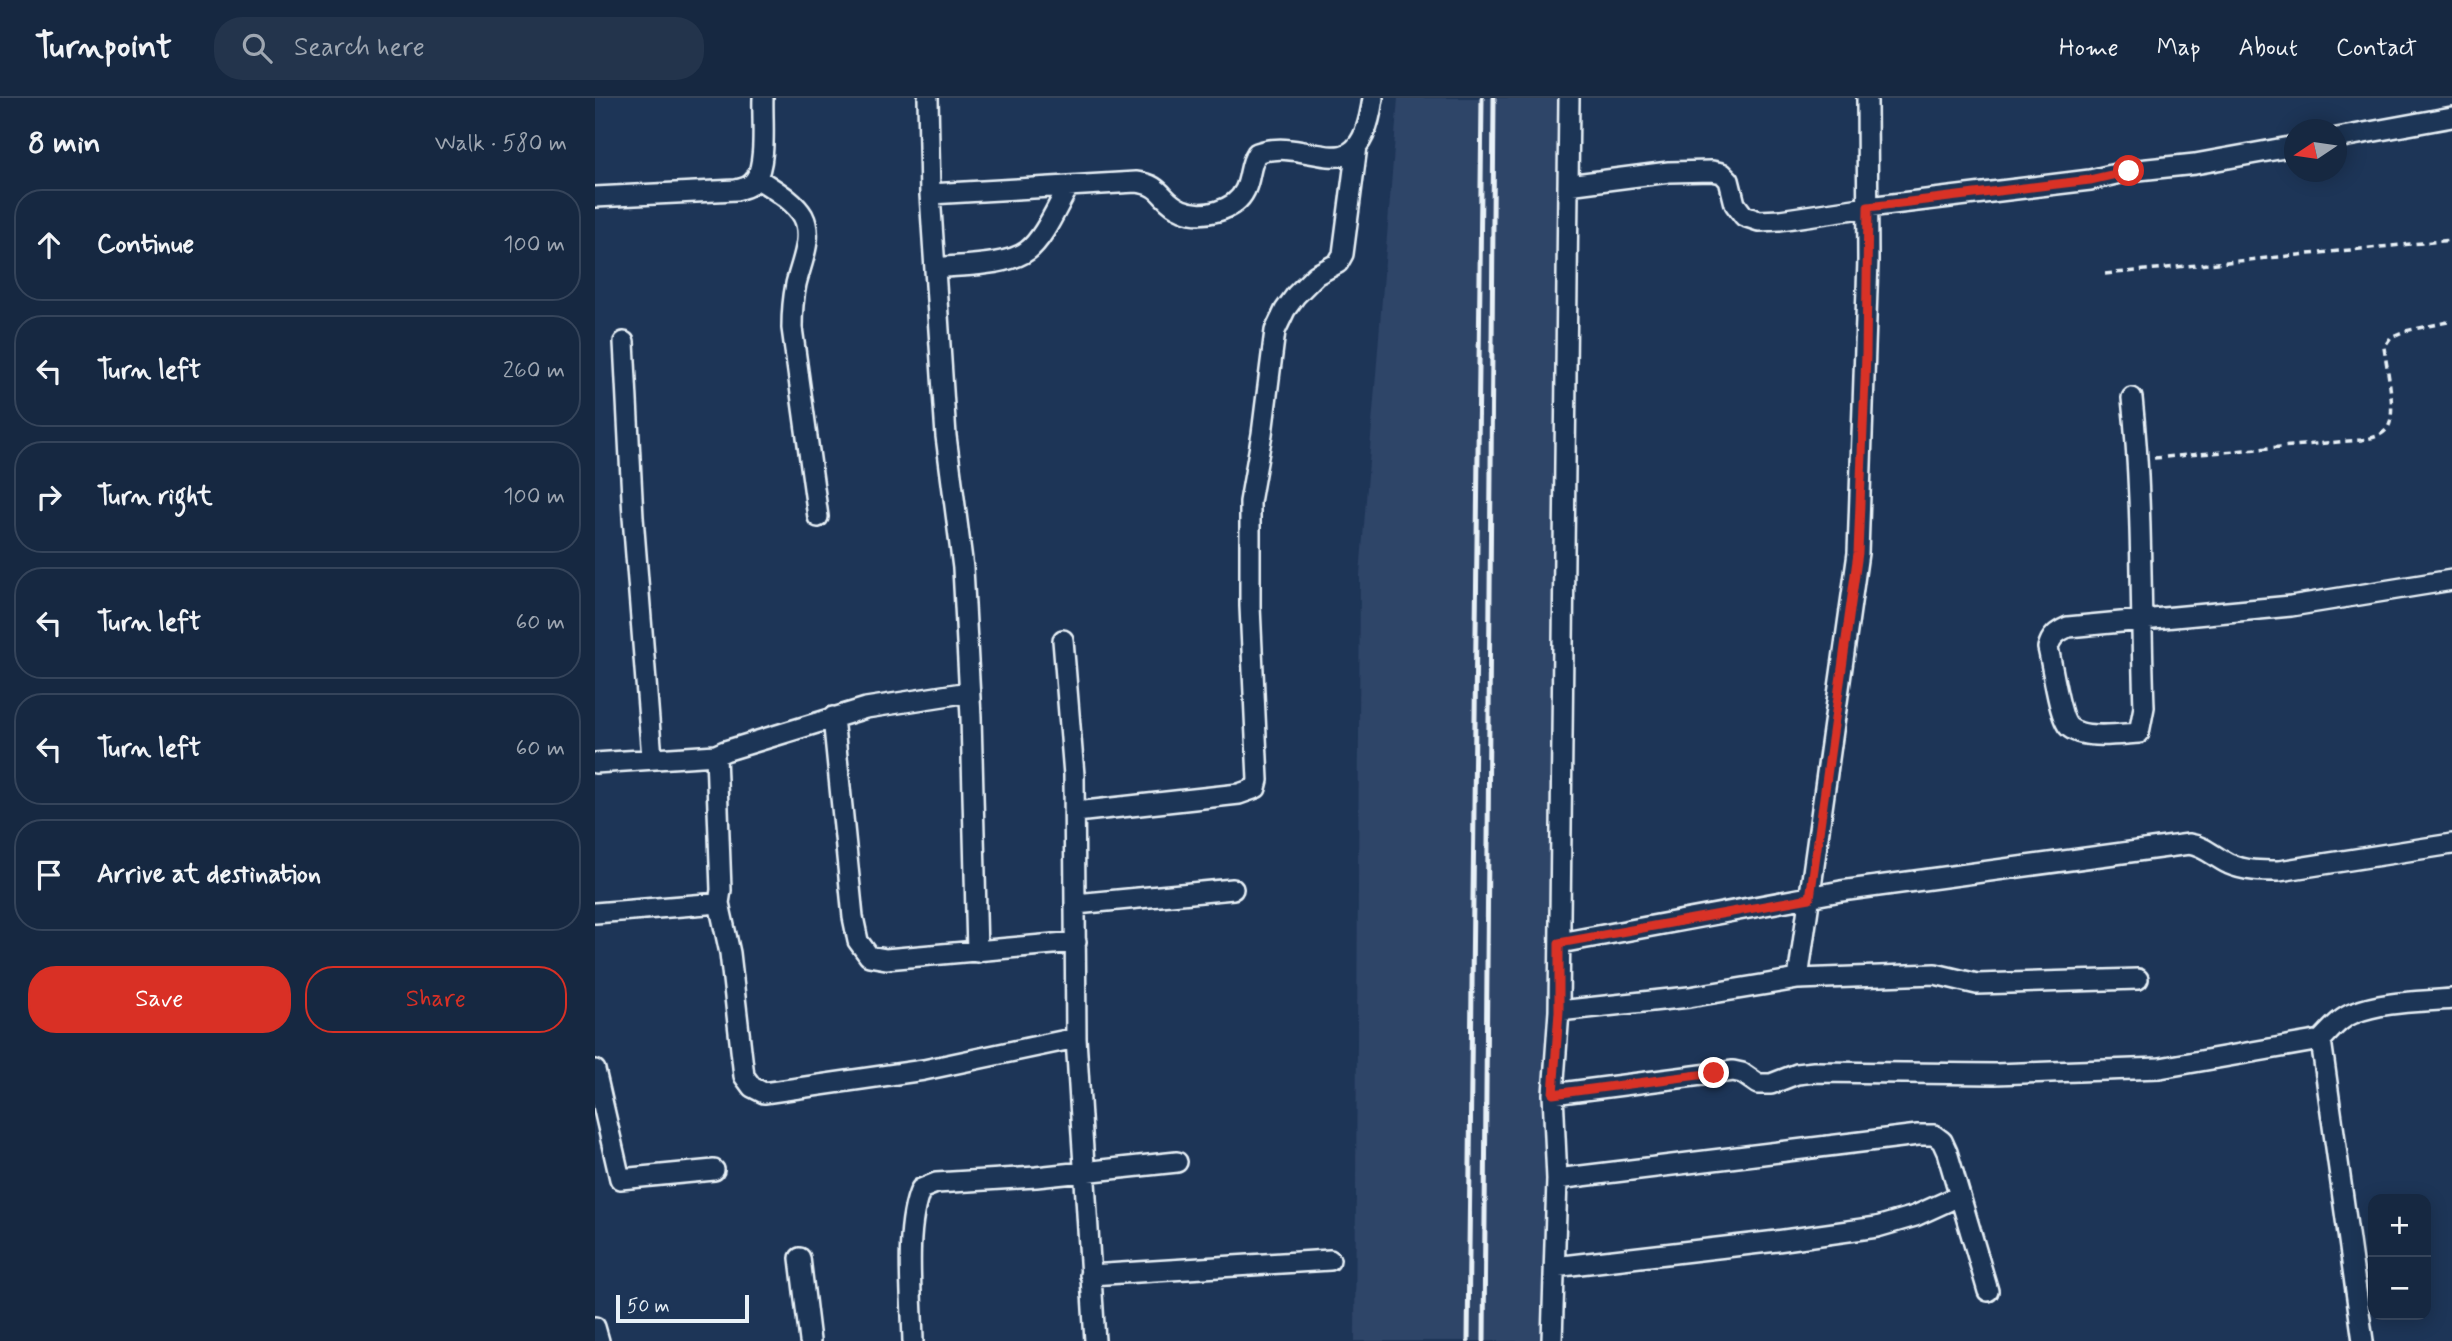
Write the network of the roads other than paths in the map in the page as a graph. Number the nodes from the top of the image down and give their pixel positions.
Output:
1 (763, 98) edge
2 (928, 98) edge
3 (1373, 98) edge
4 (1569, 98) edge
5 (1867, 98) edge
6 (2452, 117) edge
7 (2347, 136) edge
8 (1357, 146) junction
9 (2284, 148) edge
10 (757, 178) junction
11 (1568, 185) junction
12 (1069, 186) junction
13 (930, 194) junction
14 (595, 197) edge
15 (1868, 207) junction
16 (935, 268) junction
17 (624, 342) dead end
18 (2132, 398) dead end
19 (818, 517) dead end
20 (2452, 580) edge
21 (2141, 619) junction
22 (1063, 640) dead end
23 (968, 692) junction
24 (833, 717) junction
25 (716, 755) junction
26 (653, 758) junction
27 (595, 763) edge
28 (1076, 813) junction
29 (2452, 844) edge
30 (1233, 889) dead end
31 (1810, 898) junction
32 (719, 903) junction
33 (1076, 904) junction
34 (595, 914) edge
35 (1076, 942) junction
36 (1559, 943) junction
37 (977, 952) junction
38 (1798, 979) junction
39 (2138, 979) dead end
40 (2452, 999) edge
41 (1559, 1011) junction
42 (1076, 1038) junction
43 (2321, 1041) junction
44 (595, 1070) edge
45 (1553, 1094) junction
46 (1177, 1162) dead end
47 (714, 1170) dead end
48 (1086, 1172) junction
49 (1557, 1180) junction
50 (1959, 1196) junction
51 (800, 1258) dead end
52 (1330, 1260) dead end
53 (1554, 1268) junction
54 (1090, 1275) junction
55 (1988, 1291) dead end
56 (595, 1327) edge
57 (599, 1341) edge
58 (810, 1341) edge
59 (913, 1341) edge
60 (1095, 1341) edge
61 (1552, 1341) edge
62 (2363, 1341) edge

1 - 10 street
2 - 13 street
3 - 8 street
4 - 11 street
5 - 15 street
6 - 7 street
8 - 12 street
8 - 28 street
9 - 15 street
10 - 14 street
10 - 19 street
11 - 15 street
11 - 36 street
12 - 13 street
12 - 16 street
13 - 16 street
15 - 31 street
16 - 23 street
17 - 26 street
18 - 21 street
20 - 21 street
21 - 21 street
22 - 28 street
23 - 24 street
23 - 37 street
24 - 25 street
24 - 37 street
25 - 26 street
25 - 32 street
26 - 27 street
28 - 33 street
29 - 31 street
30 - 33 street
31 - 36 street
31 - 38 street
32 - 34 street
32 - 42 street
33 - 35 street
35 - 37 street
35 - 42 street
36 - 41 street
38 - 39 street
38 - 41 street
40 - 43 street
41 - 45 street
42 - 48 street
43 - 45 street
43 - 62 street
44 - 47 street
45 - 49 street
46 - 48 street
48 - 54 street
48 - 59 street
49 - 50 street
49 - 53 street
50 - 53 street
50 - 55 street
51 - 58 street
52 - 54 street
53 - 61 street
54 - 60 street
56 - 57 street

